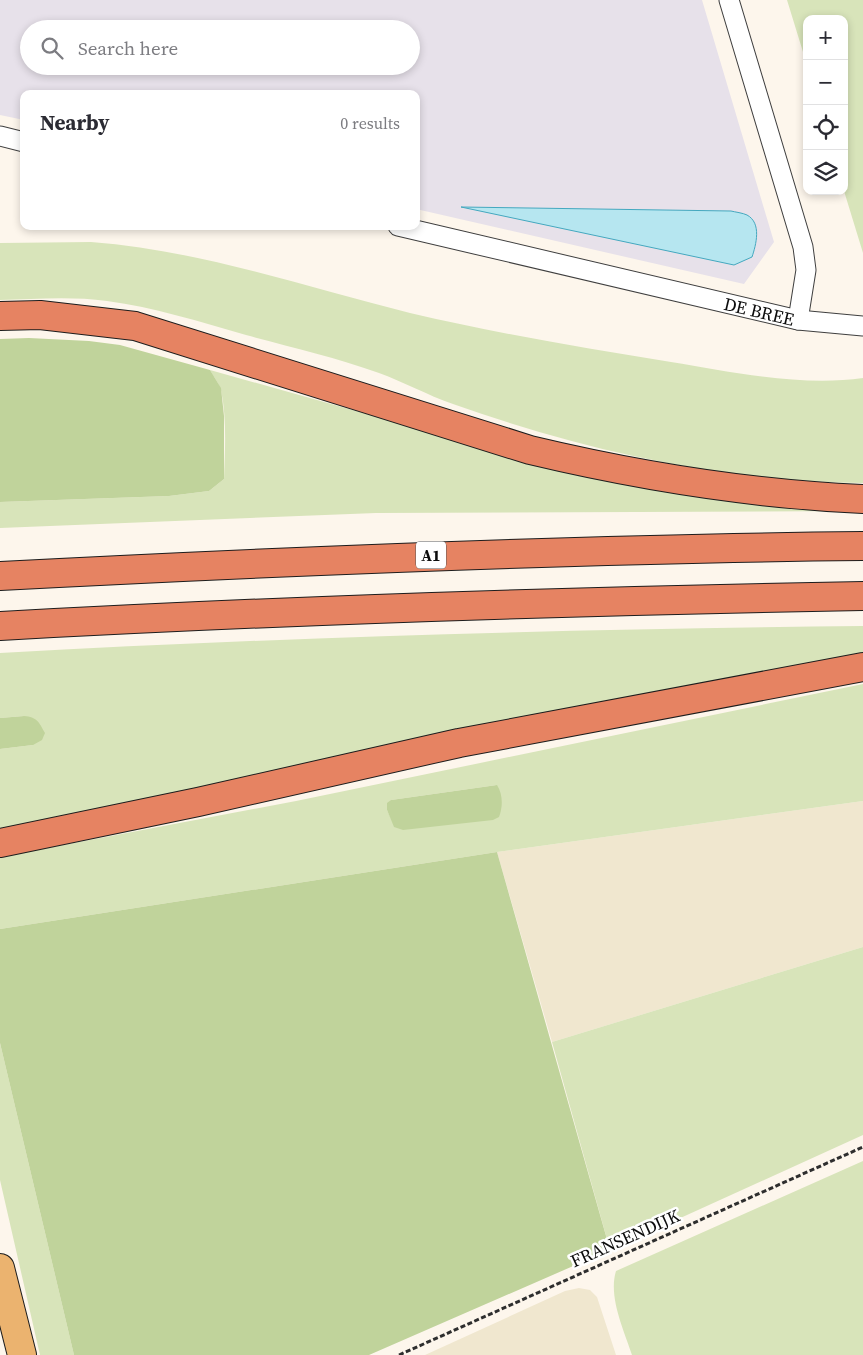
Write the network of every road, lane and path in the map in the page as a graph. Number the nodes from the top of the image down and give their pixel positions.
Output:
1 (729, 0) edge
2 (0, 136) edge
3 (20, 141) edge
4 (415, 230) edge
5 (0, 316) edge
6 (798, 320) junction
7 (863, 326) edge
8 (863, 499) edge
9 (863, 546) edge
10 (0, 576) edge
11 (863, 596) edge
12 (0, 626) edge
13 (863, 667) edge
14 (0, 843) edge
15 (863, 1147) edge
16 (0, 1268) edge
17 (22, 1355) edge
18 (399, 1355) edge

1 - 6 street, DE BREE
2 - 3 street
4 - 6 street, DE BREE
5 - 8 highway
6 - 7 street
9 - 10 highway, A1
11 - 12 highway
13 - 14 highway
15 - 18 path, FRANSENDIJK
16 - 17 main road

